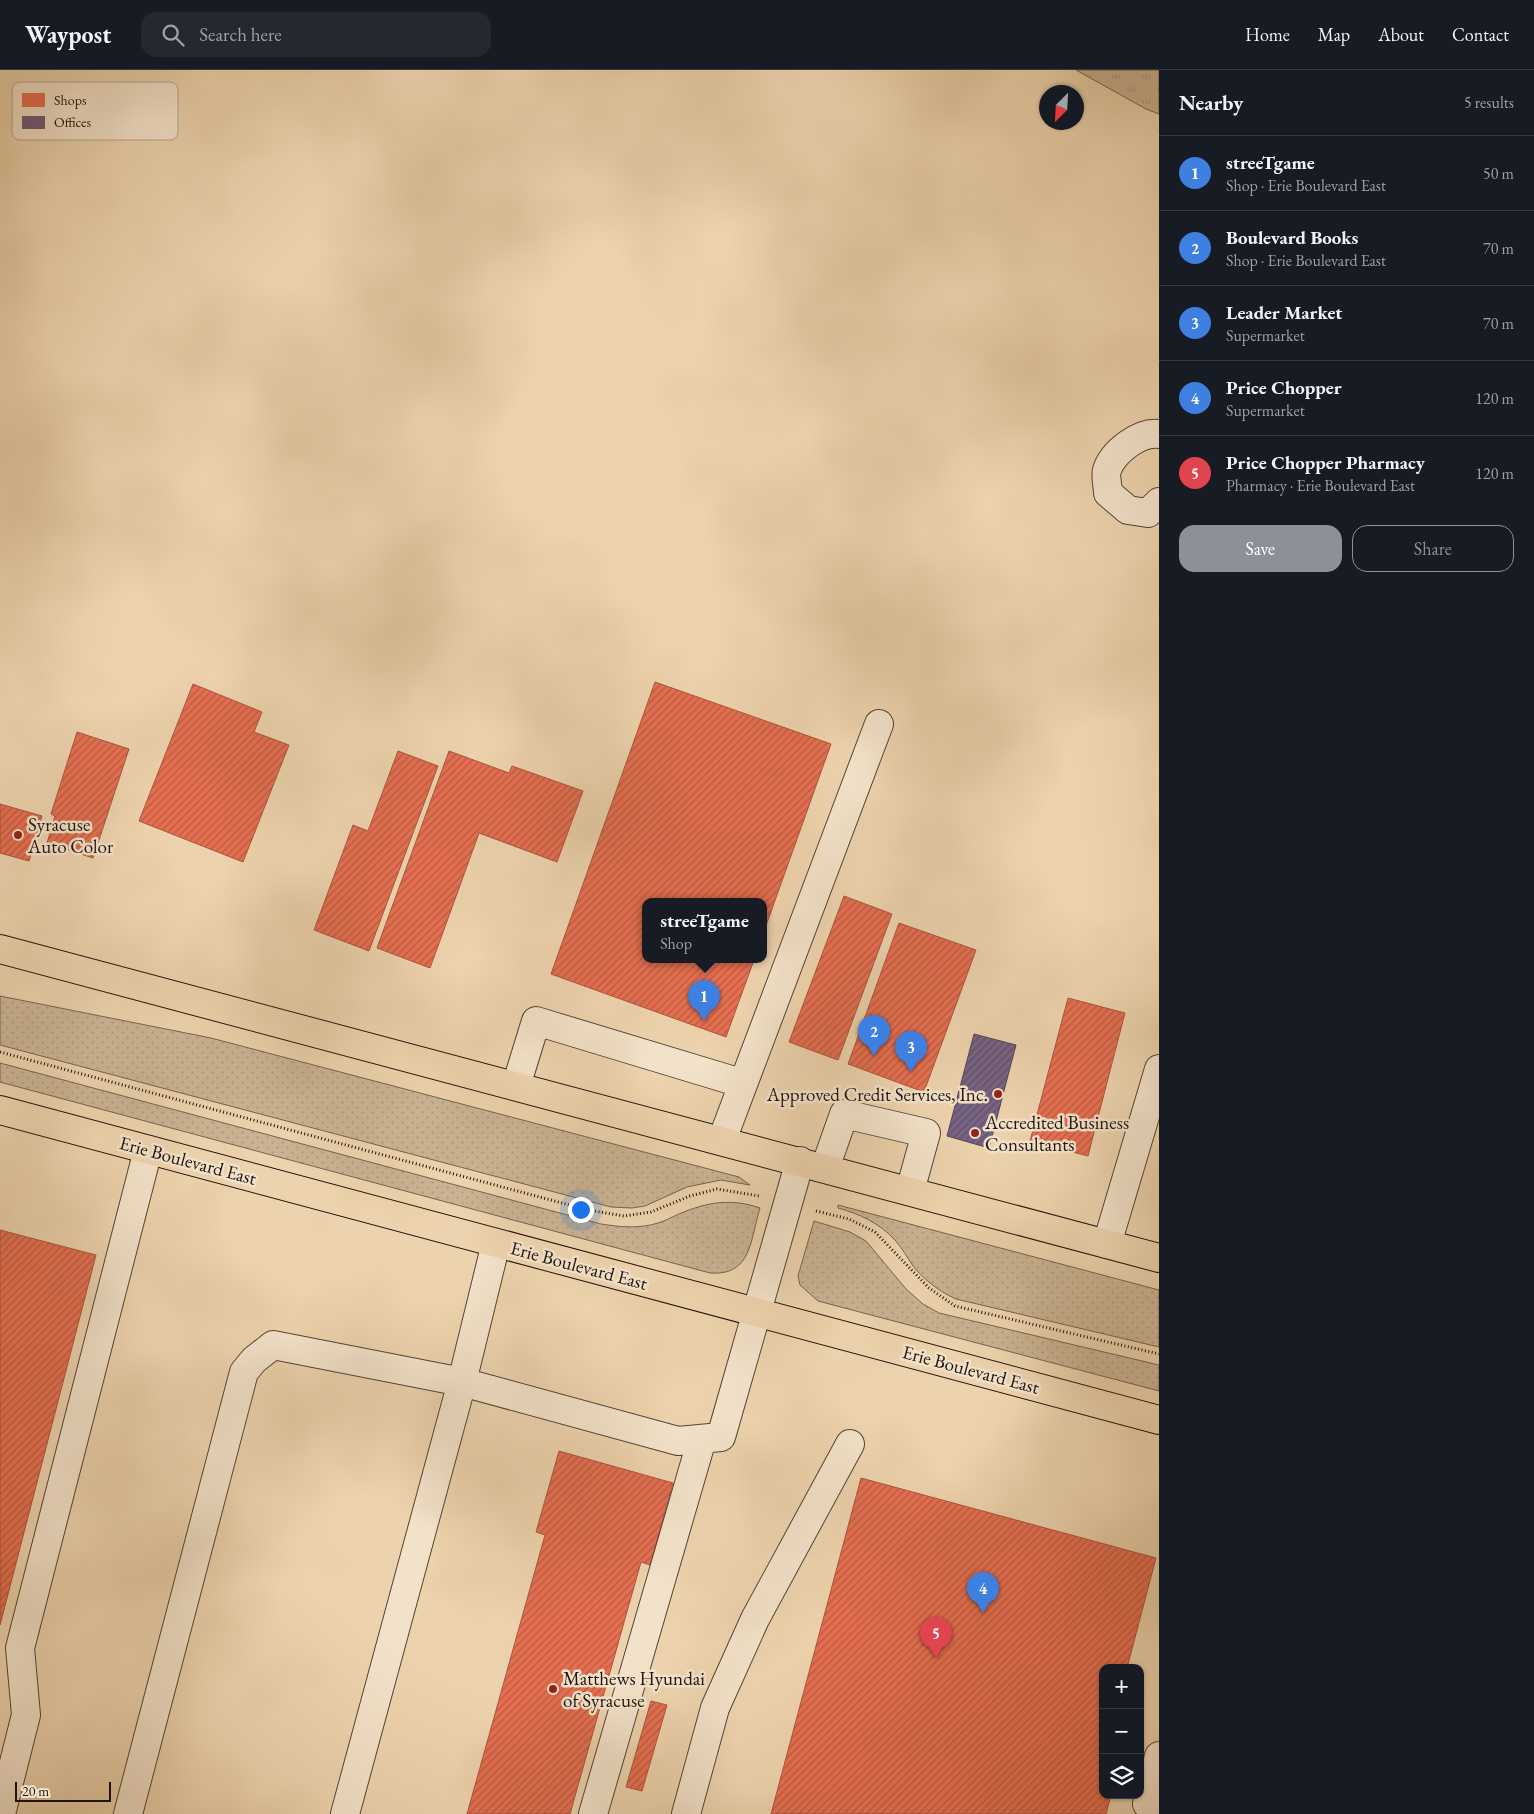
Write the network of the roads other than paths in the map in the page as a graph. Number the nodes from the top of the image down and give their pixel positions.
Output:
1 (1159, 434) edge
2 (1159, 502) edge
3 (880, 724) dead end
4 (0, 949) edge
5 (0, 968) edge
6 (115, 980) junction
7 (1159, 1069) edge
8 (741, 1083) junction
9 (516, 1086) junction
10 (0, 1110) edge
11 (722, 1140) junction
12 (148, 1150) junction
13 (813, 1165) junction
14 (910, 1191) junction
15 (496, 1243) junction
16 (1107, 1244) junction
17 (1159, 1258) edge
18 (756, 1313) junction
19 (462, 1382) junction
20 (1159, 1420) edge
21 (702, 1439) junction
22 (850, 1444) dead end
23 (1159, 1756) edge
24 (1150, 1808) edge
25 (1, 1814) edge
26 (128, 1814) edge
27 (345, 1814) edge
28 (593, 1814) edge
29 (686, 1814) edge

1 - 2 street
3 - 8 street
4 - 6 main road
5 - 6 main road
6 - 9 main road
7 - 16 street
8 - 9 street
8 - 11 street
9 - 11 main road
10 - 12 main road, Erie Boulevard East
11 - 13 main road
12 - 15 main road, Erie Boulevard East
12 - 25 street
13 - 14 main road
13 - 14 street
13 - 18 street
14 - 16 main road
15 - 18 main road, Erie Boulevard East
15 - 19 street
16 - 17 main road
18 - 20 main road, Erie Boulevard East
18 - 21 street
19 - 21 street
19 - 26 street
19 - 27 street
21 - 28 street
22 - 29 street
23 - 24 street

